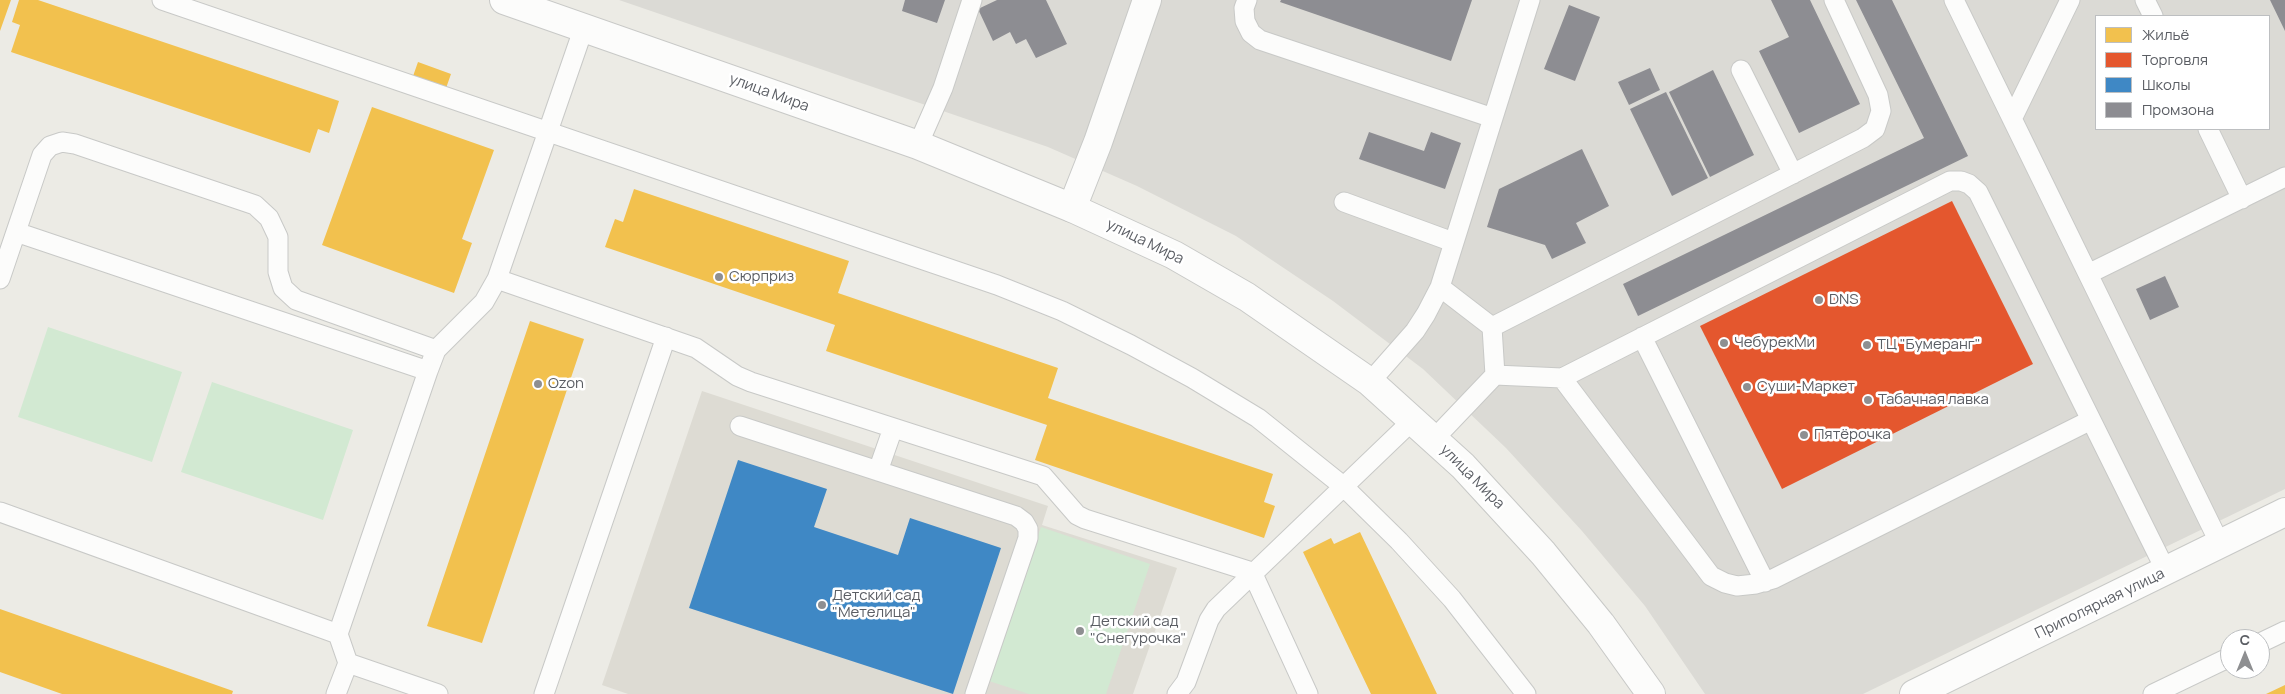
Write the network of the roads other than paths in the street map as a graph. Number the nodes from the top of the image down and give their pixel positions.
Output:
1 (162, 0) edge
2 (504, 0) edge
3 (972, 0) edge
4 (1147, 0) edge
5 (1247, 0) edge
6 (1530, 0) edge
7 (1834, 0) edge
8 (1954, 0) edge
9 (2070, 0) edge
10 (2146, 0) edge
11 (550, 8) edge
12 (2153, 15) edge
13 (584, 27) junction
14 (1742, 70) dead end
15 (1493, 118) junction
16 (2012, 119) junction
17 (2208, 130) edge
18 (547, 133) junction
19 (918, 145) junction
20 (1793, 174) junction
21 (2285, 177) edge
22 (2242, 198) junction
23 (1344, 202) dead end
24 (1072, 208) junction
25 (16, 232) junction
26 (1454, 242) junction
27 (2088, 274) junction
28 (497, 278) junction
29 (0, 279) edge
30 (1440, 286) junction
31 (1492, 327) junction
32 (666, 338) junction
33 (1642, 338) junction
34 (436, 350) junction
35 (428, 371) junction
36 (1495, 375) junction
37 (1562, 378) junction
38 (1370, 382) junction
39 (1413, 420) junction
40 (2091, 420) junction
41 (740, 426) dead end
42 (893, 428) junction
43 (1434, 439) junction
44 (878, 471) junction
45 (1343, 486) junction
46 (0, 512) edge
47 (2285, 512) edge
48 (2220, 544) junction
49 (2166, 571) junction
50 (1252, 572) junction
51 (1765, 582) junction
52 (2285, 630) edge
53 (338, 634) junction
54 (2270, 638) edge
55 (2220, 662) edge
56 (348, 663) junction
57 (336, 694) edge
58 (438, 694) edge
59 (544, 694) edge
60 (975, 694) edge
61 (1177, 694) edge
62 (1308, 694) edge
63 (1526, 694) edge
64 (1651, 694) edge
65 (1914, 694) edge
66 (2153, 694) edge

1 - 18 lane
2 - 11 street, улица Мира
3 - 19 lane
4 - 24 street
5 - 15 lane
6 - 15 lane
7 - 20 lane
8 - 16 lane
9 - 16 lane
10 - 12 lane
11 - 13 street, улица Мира
13 - 18 lane
13 - 19 street, улица Мира
14 - 20 lane
15 - 26 lane
16 - 27 lane
17 - 22 lane
18 - 28 lane
18 - 45 lane
19 - 24 street, улица Мира
20 - 31 lane
21 - 22 lane
22 - 27 lane
23 - 26 lane
24 - 38 street, улица Мира
25 - 29 lane
25 - 34 lane
25 - 35 lane
26 - 30 lane
27 - 48 lane
28 - 32 lane
28 - 34 lane
30 - 31 lane
30 - 38 lane
31 - 36 lane
32 - 42 lane
32 - 59 lane
33 - 37 lane
33 - 40 lane
33 - 51 lane
34 - 35 lane
35 - 53 lane
36 - 37 lane
36 - 43 lane
37 - 51 lane
38 - 39 street, улица Мира
39 - 43 street, улица Мира
39 - 45 lane
40 - 49 lane
40 - 51 lane
41 - 44 lane
42 - 44 lane
42 - 50 lane
43 - 64 street, улица Мира
44 - 60 lane
45 - 50 lane
45 - 63 lane
46 - 53 lane
47 - 48 street, Приполярная улица
48 - 49 street, Приполярная улица
49 - 65 street, Приполярная улица
50 - 61 lane
50 - 62 lane
52 - 54 lane
53 - 56 lane
55 - 66 lane
56 - 57 lane
56 - 58 lane

